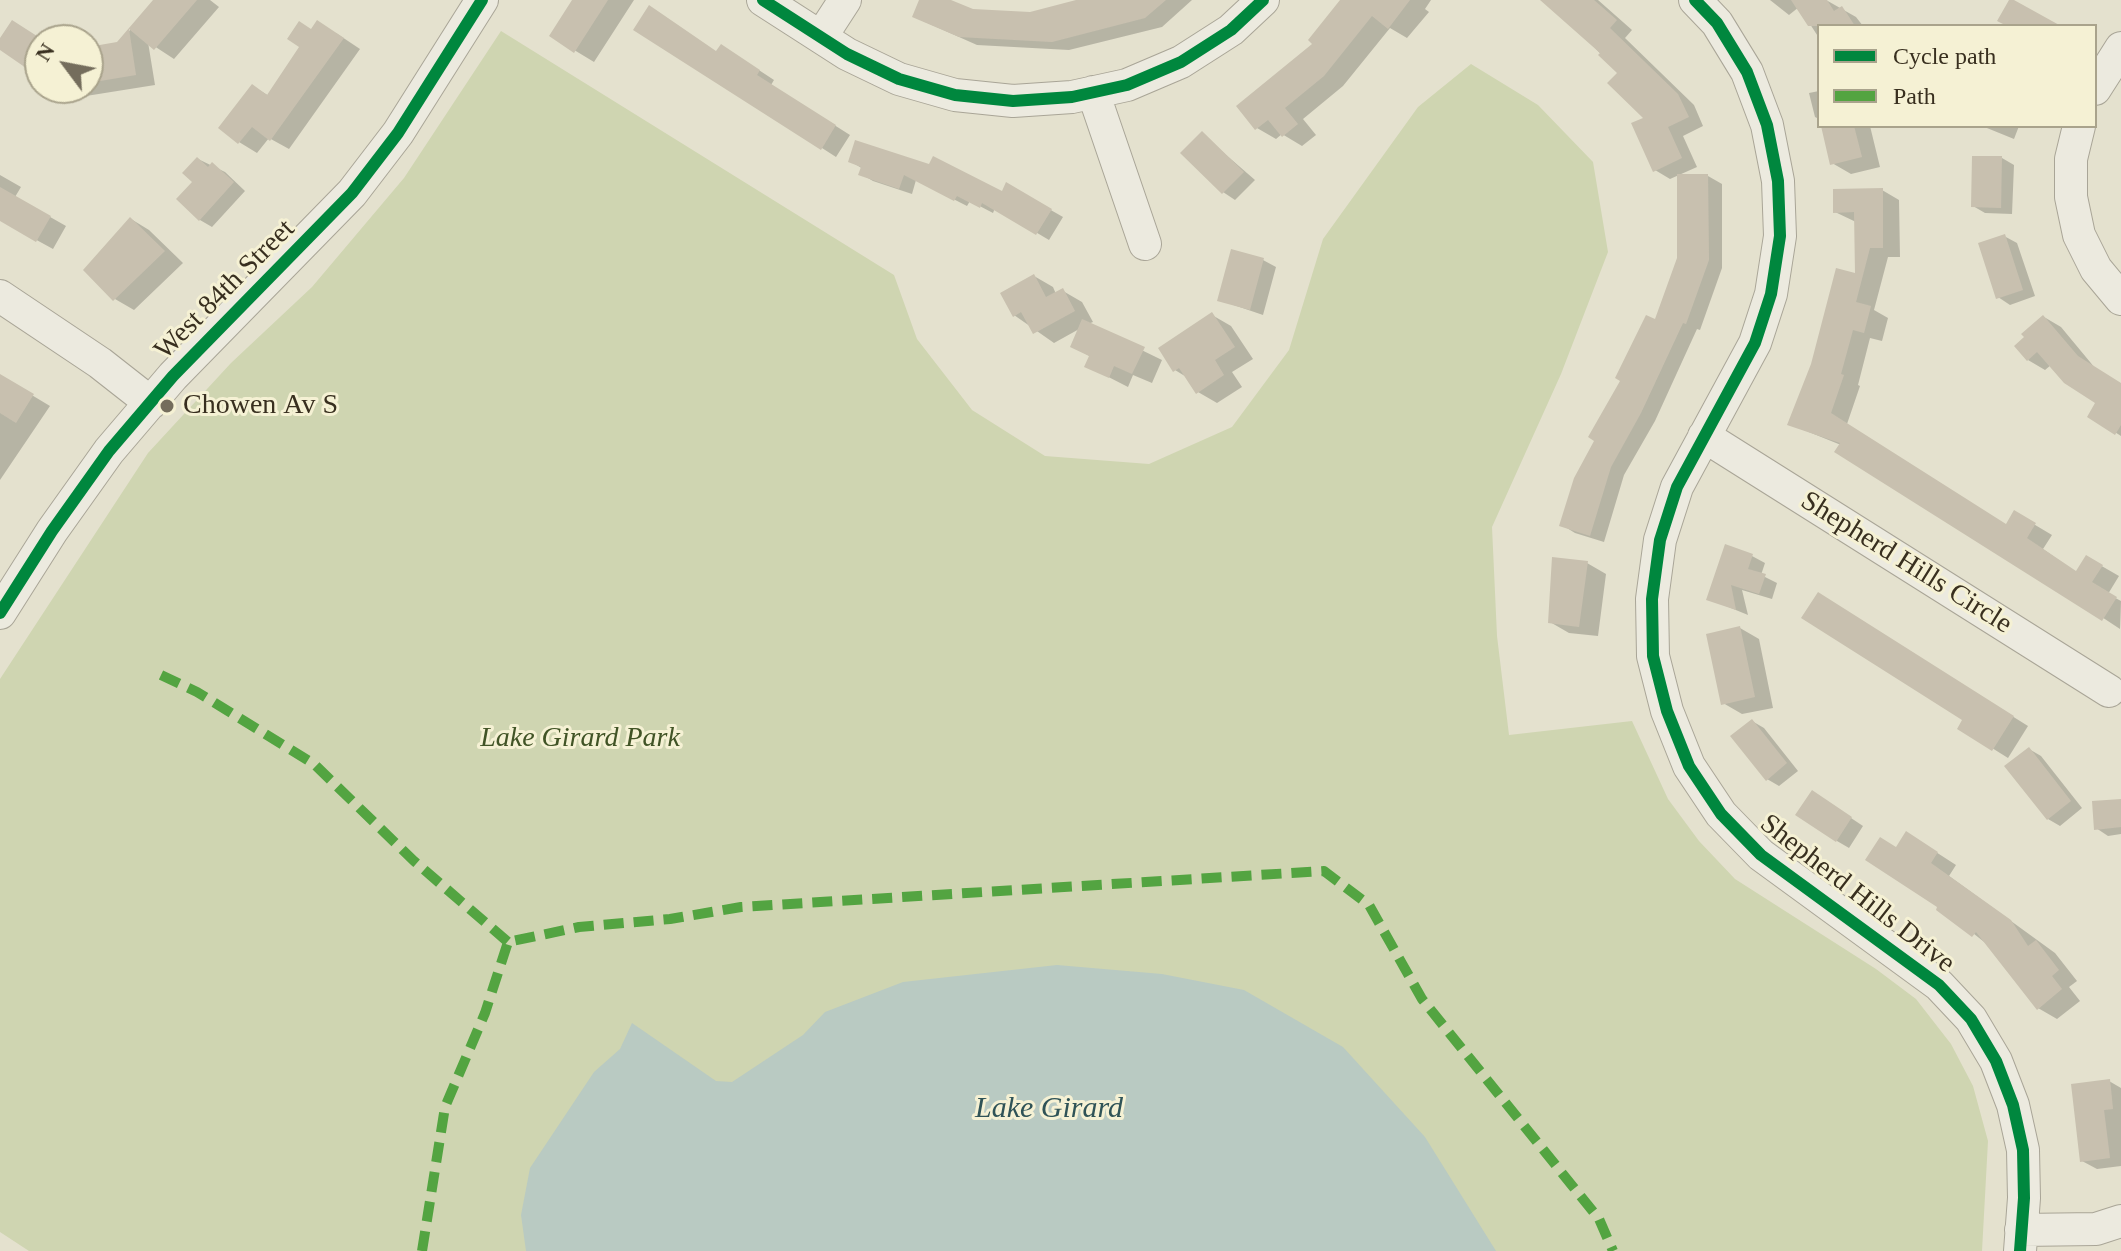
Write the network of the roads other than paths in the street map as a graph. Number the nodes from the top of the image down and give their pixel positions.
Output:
1 (482, 0) edge
2 (763, 0) edge
3 (845, 0) edge
4 (1263, 0) edge
5 (1695, 0) edge
6 (821, 37) junction
7 (2121, 48) edge
8 (2097, 86) edge
9 (1093, 92) junction
10 (2079, 128) edge
11 (1145, 244) dead end
12 (0, 296) edge
13 (2121, 299) edge
14 (151, 403) junction
15 (1704, 436) junction
16 (0, 613) edge
17 (2109, 691) dead end
18 (2121, 1221) edge
19 (2020, 1240) edge

1 - 14 street, West 84th Street
2 - 6 street
3 - 6 street
4 - 9 street
5 - 15 street, Shepherd Hills Drive
6 - 9 street
7 - 8 street
9 - 11 street
10 - 13 street
12 - 14 street
14 - 16 street, West 84th Street
15 - 17 street, Shepherd Hills Circle
15 - 19 street, Shepherd Hills Drive
18 - 19 street

